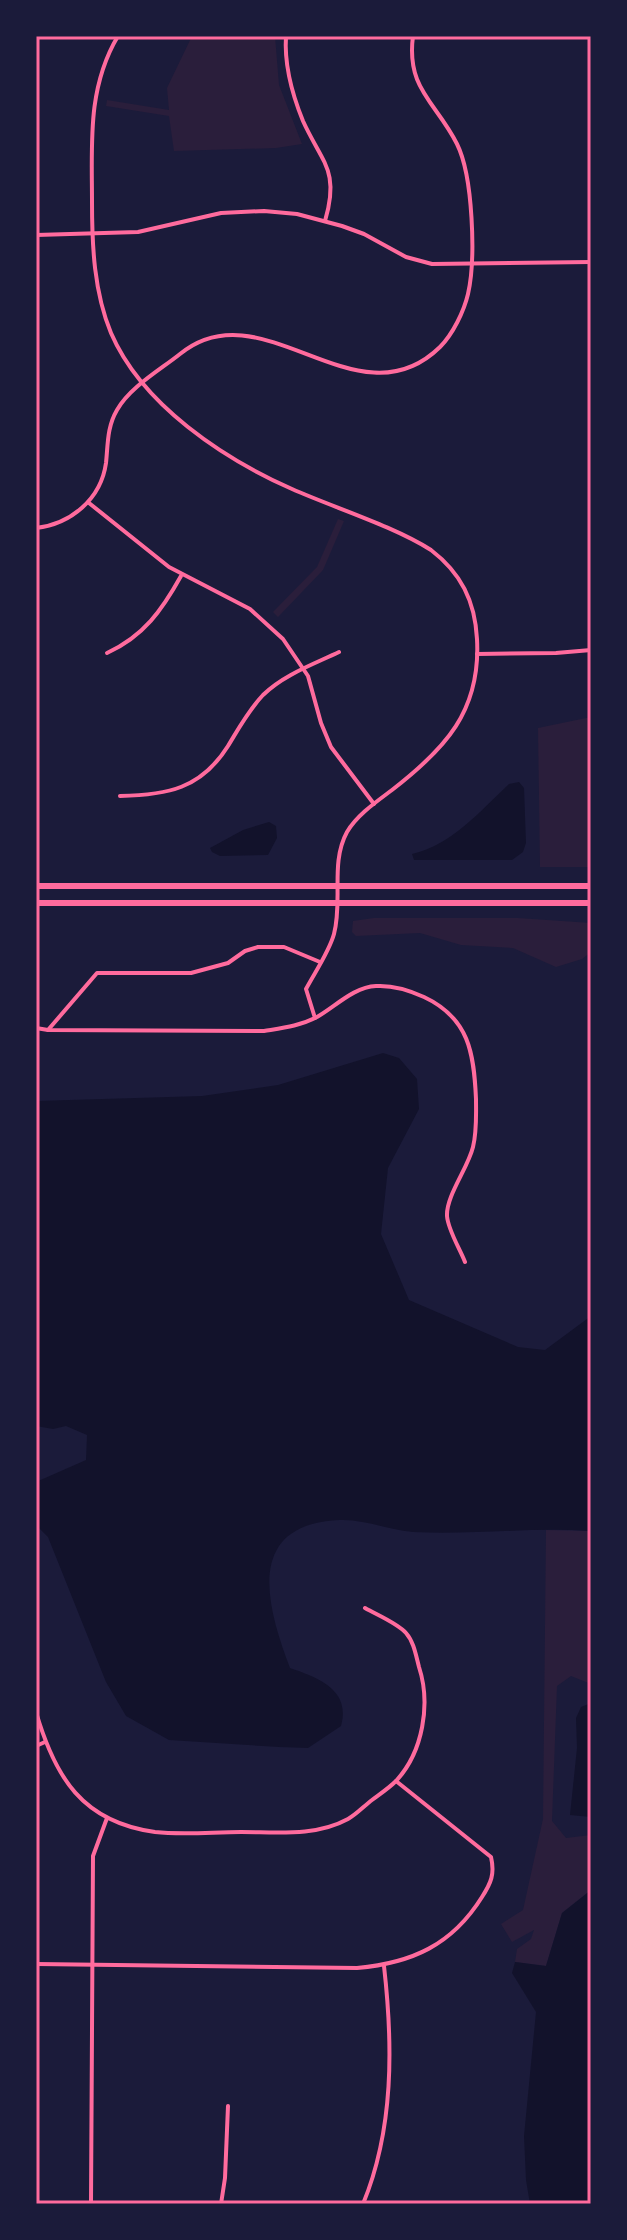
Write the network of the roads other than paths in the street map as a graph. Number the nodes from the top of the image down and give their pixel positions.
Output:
1 (118, 36) edge
2 (286, 36) edge
3 (413, 36) edge
4 (325, 221) junction
5 (92, 234) junction
6 (36, 235) edge
7 (591, 262) edge
8 (471, 265) junction
9 (144, 383) junction
10 (89, 502) junction
11 (36, 528) edge
12 (181, 576) junction
13 (591, 650) edge
14 (339, 652) dead end
15 (107, 653) dead end
16 (477, 654) junction
17 (304, 669) junction
18 (120, 796) dead end
19 (374, 804) junction
20 (36, 886) edge
21 (338, 886) junction
22 (591, 886) edge
23 (36, 903) edge
24 (591, 903) edge
25 (336, 904) junction
26 (320, 962) junction
27 (315, 1018) junction
28 (36, 1028) edge
29 (48, 1030) junction
30 (465, 1262) dead end
31 (365, 1608) dead end
32 (36, 1712) edge
33 (45, 1742) junction
34 (36, 1746) edge
35 (396, 1781) junction
36 (107, 1818) junction
37 (36, 1964) edge
38 (92, 1965) junction
39 (384, 1966) junction
40 (228, 2106) dead end
41 (91, 2204) edge
42 (221, 2204) edge
43 (363, 2204) edge

1 - 5 street
2 - 4 street
3 - 8 street
4 - 5 street
4 - 8 street
5 - 6 street
5 - 9 street
7 - 8 street
8 - 9 street
9 - 10 street
9 - 16 street
10 - 11 street
10 - 12 street
12 - 15 street
12 - 17 street
13 - 16 street
14 - 17 street
16 - 19 street
17 - 18 street
17 - 19 street
19 - 21 street
20 - 21 main road
21 - 22 main road
21 - 25 street
23 - 25 main road
24 - 25 main road
25 - 26 street
26 - 27 street
26 - 29 street
27 - 29 street
27 - 30 street
28 - 29 street
31 - 35 street
32 - 33 street
33 - 34 street
33 - 36 street
35 - 36 street
35 - 39 street
36 - 38 street
37 - 38 street
38 - 39 street
38 - 41 street
39 - 43 street
40 - 42 street

